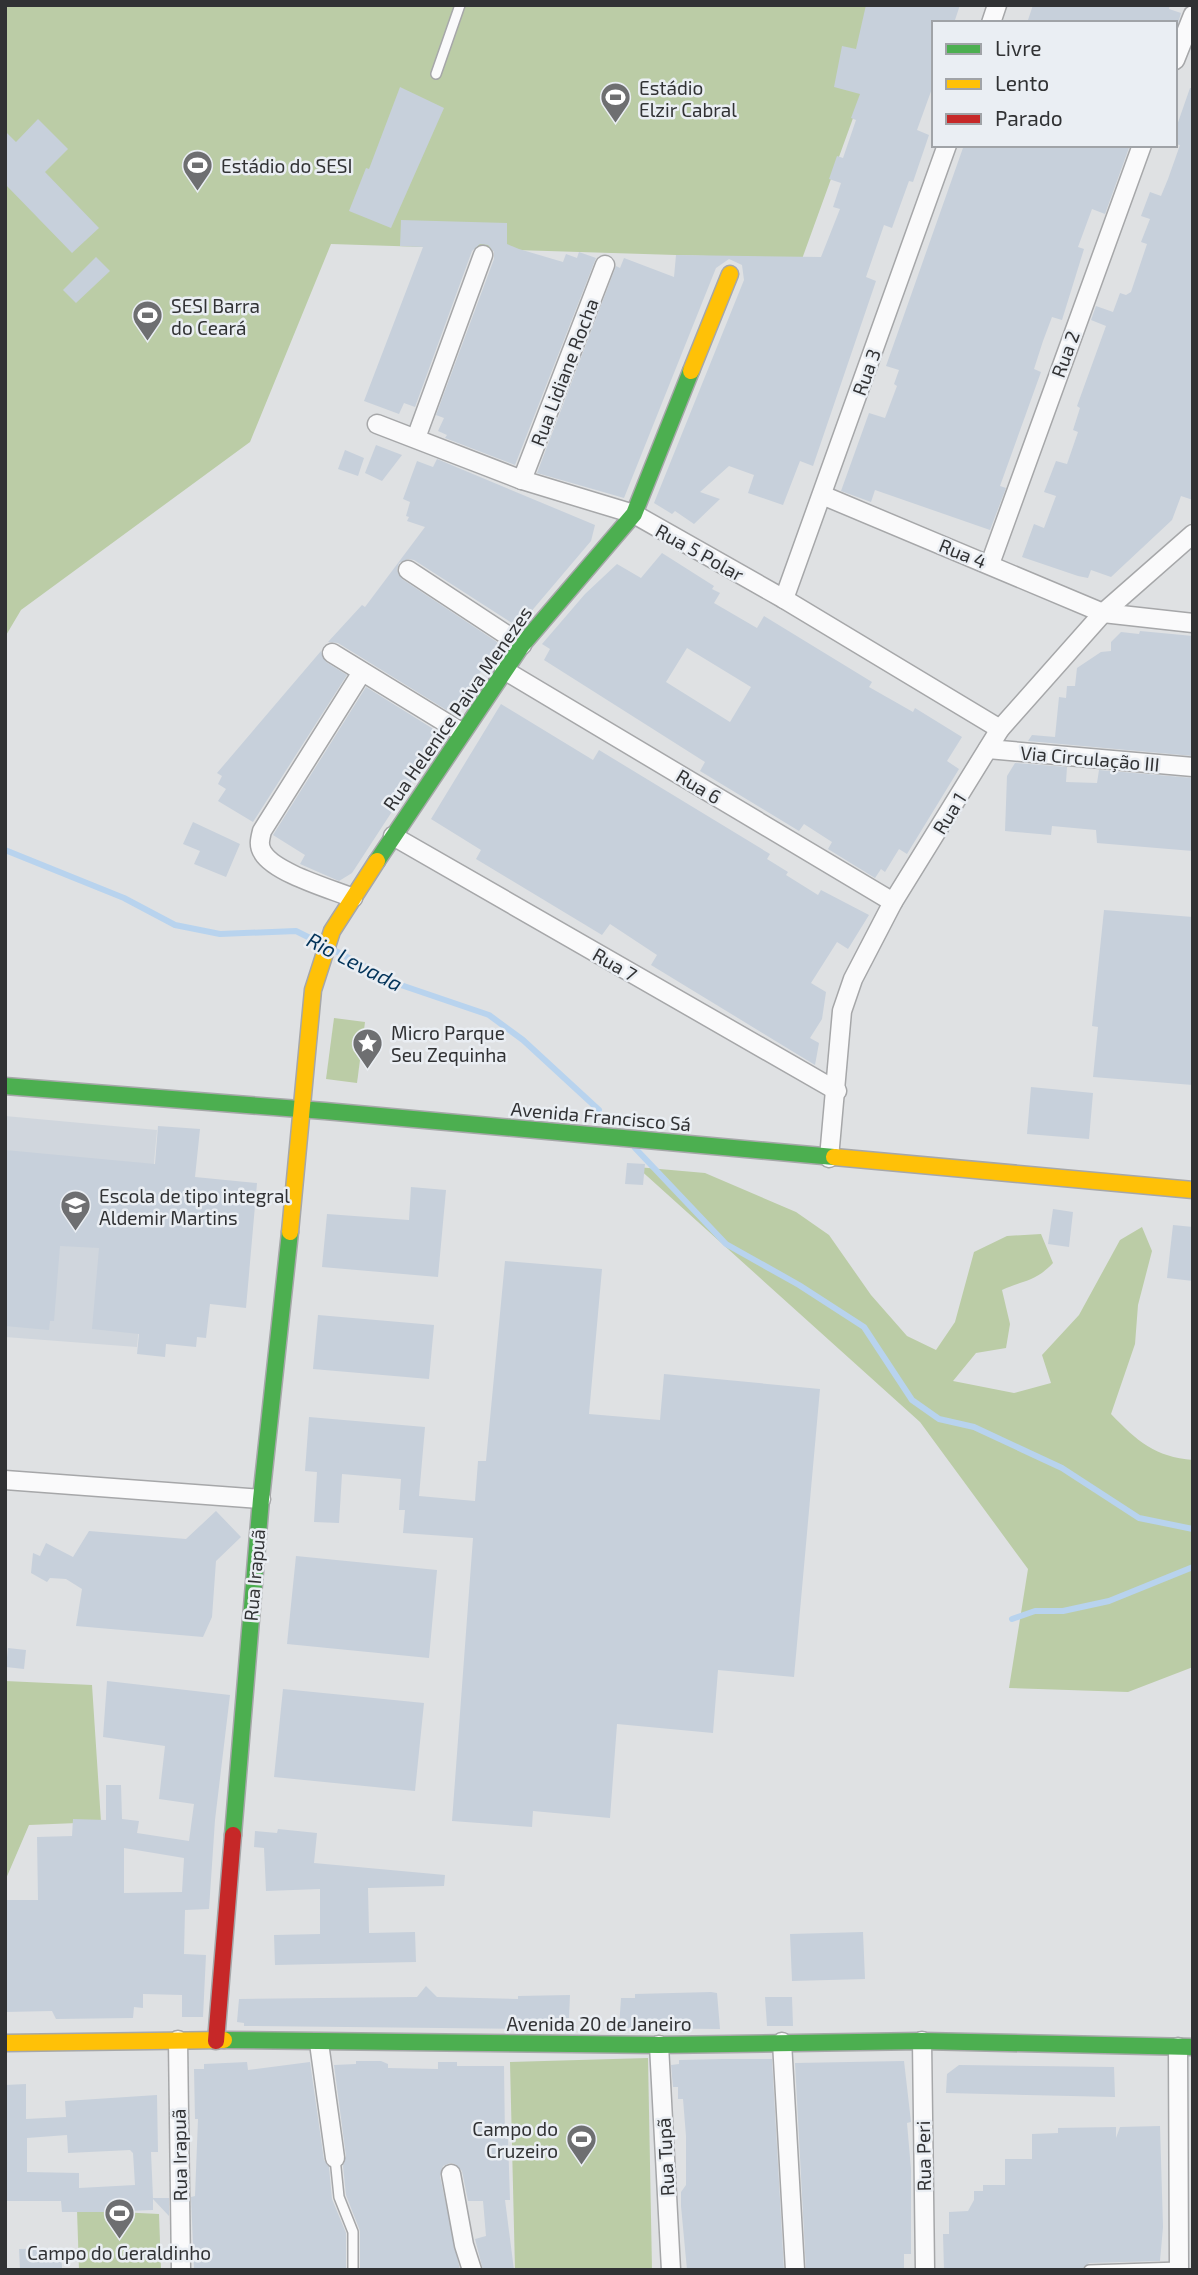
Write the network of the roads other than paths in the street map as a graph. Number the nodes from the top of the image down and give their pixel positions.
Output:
1 (460, 5) edge
2 (1193, 15) edge
3 (1177, 55) edge
4 (436, 74) dead end
5 (946, 147) edge
6 (1141, 147) edge
7 (483, 255) dead end
8 (605, 265) dead end
9 (730, 274) dead end
10 (377, 424) dead end
11 (416, 438) junction
12 (522, 480) junction
13 (822, 495) junction
14 (634, 514) junction
15 (1193, 535) edge
16 (990, 564) junction
17 (408, 570) dead end
18 (785, 599) junction
19 (1103, 613) junction
20 (1193, 623) edge
21 (522, 645) junction
22 (332, 653) dead end
23 (504, 670) junction
24 (362, 672) junction
25 (1000, 730) junction
26 (461, 732) junction
27 (988, 750) junction
28 (1193, 767) edge
29 (393, 836) junction
30 (353, 898) junction
31 (893, 902) junction
32 (5, 1086) edge
33 (837, 1091) junction
34 (304, 1109) junction
35 (829, 1158) junction
36 (1193, 1190) edge
37 (5, 1480) edge
38 (261, 1499) junction
39 (178, 2040) junction
40 (216, 2041) junction
41 (922, 2041) junction
42 (782, 2042) junction
43 (5, 2043) edge
44 (319, 2043) junction
45 (659, 2045) junction
46 (1185, 2047) edge
47 (335, 2158) joint
48 (451, 2174) dead end
49 (1179, 2268) edge
50 (181, 2270) edge
51 (353, 2270) edge
52 (472, 2270) edge
53 (671, 2270) edge
54 (795, 2270) edge
55 (925, 2270) edge
56 (1089, 2270) edge

1 - 4 lane
2 - 3 street
5 - 13 street, Rua 3
6 - 16 street, Rua 2
7 - 11 street
8 - 12 street, Rua Lidiane Rocha
9 - 14 street, Rua Helenice Paiva Menezes
10 - 11 street, Rua 5 Polar
11 - 12 street, Rua 5 Polar
12 - 14 street, Rua 5 Polar
13 - 16 street, Rua 4
13 - 18 street, Rua 3
14 - 18 street, Rua 5 Polar
14 - 21 street, Rua Helenice Paiva Menezes
15 - 19 street, Rua 1
16 - 19 street, Rua 4
17 - 21 street
18 - 25 street, Rua 5 Polar
19 - 20 street, Rua 4
19 - 25 street, Rua 1
21 - 23 street, Rua Helenice Paiva Menezes
22 - 24 street
23 - 26 street, Rua Helenice Paiva Menezes
23 - 31 street, Rua 6
24 - 26 street
24 - 30 street
25 - 27 street, Rua 1
26 - 29 street, Rua Helenice Paiva Menezes
27 - 28 street, Via Circulação III
27 - 31 street, Rua 1
29 - 30 street, Rua Helenice Paiva Menezes
29 - 33 street, Rua 7
30 - 34 street, Rua Helenice Paiva Menezes
31 - 33 street, Rua 1
32 - 34 street, Avenida Francisco Sá
33 - 35 street, Rua 1
34 - 35 street, Avenida Francisco Sá
34 - 38 street, Rua Irapuã
35 - 36 street, Avenida Francisco Sá
37 - 38 street
38 - 40 street, Rua Irapuã
39 - 40 street, Avenida 20 de Janeiro
39 - 43 street, Avenida 20 de Janeiro
39 - 50 street, Rua Irapuã
40 - 44 street, Avenida 20 de Janeiro
41 - 42 street, Avenida 20 de Janeiro
41 - 46 street, Avenida 20 de Janeiro
41 - 55 street, Rua Peri
42 - 45 street, Avenida 20 de Janeiro
42 - 54 street
44 - 45 street, Avenida 20 de Janeiro
44 - 47 street
45 - 53 street, Rua Tupã
46 - 49 street
47 - 51 lane
48 - 52 street
49 - 56 lane

